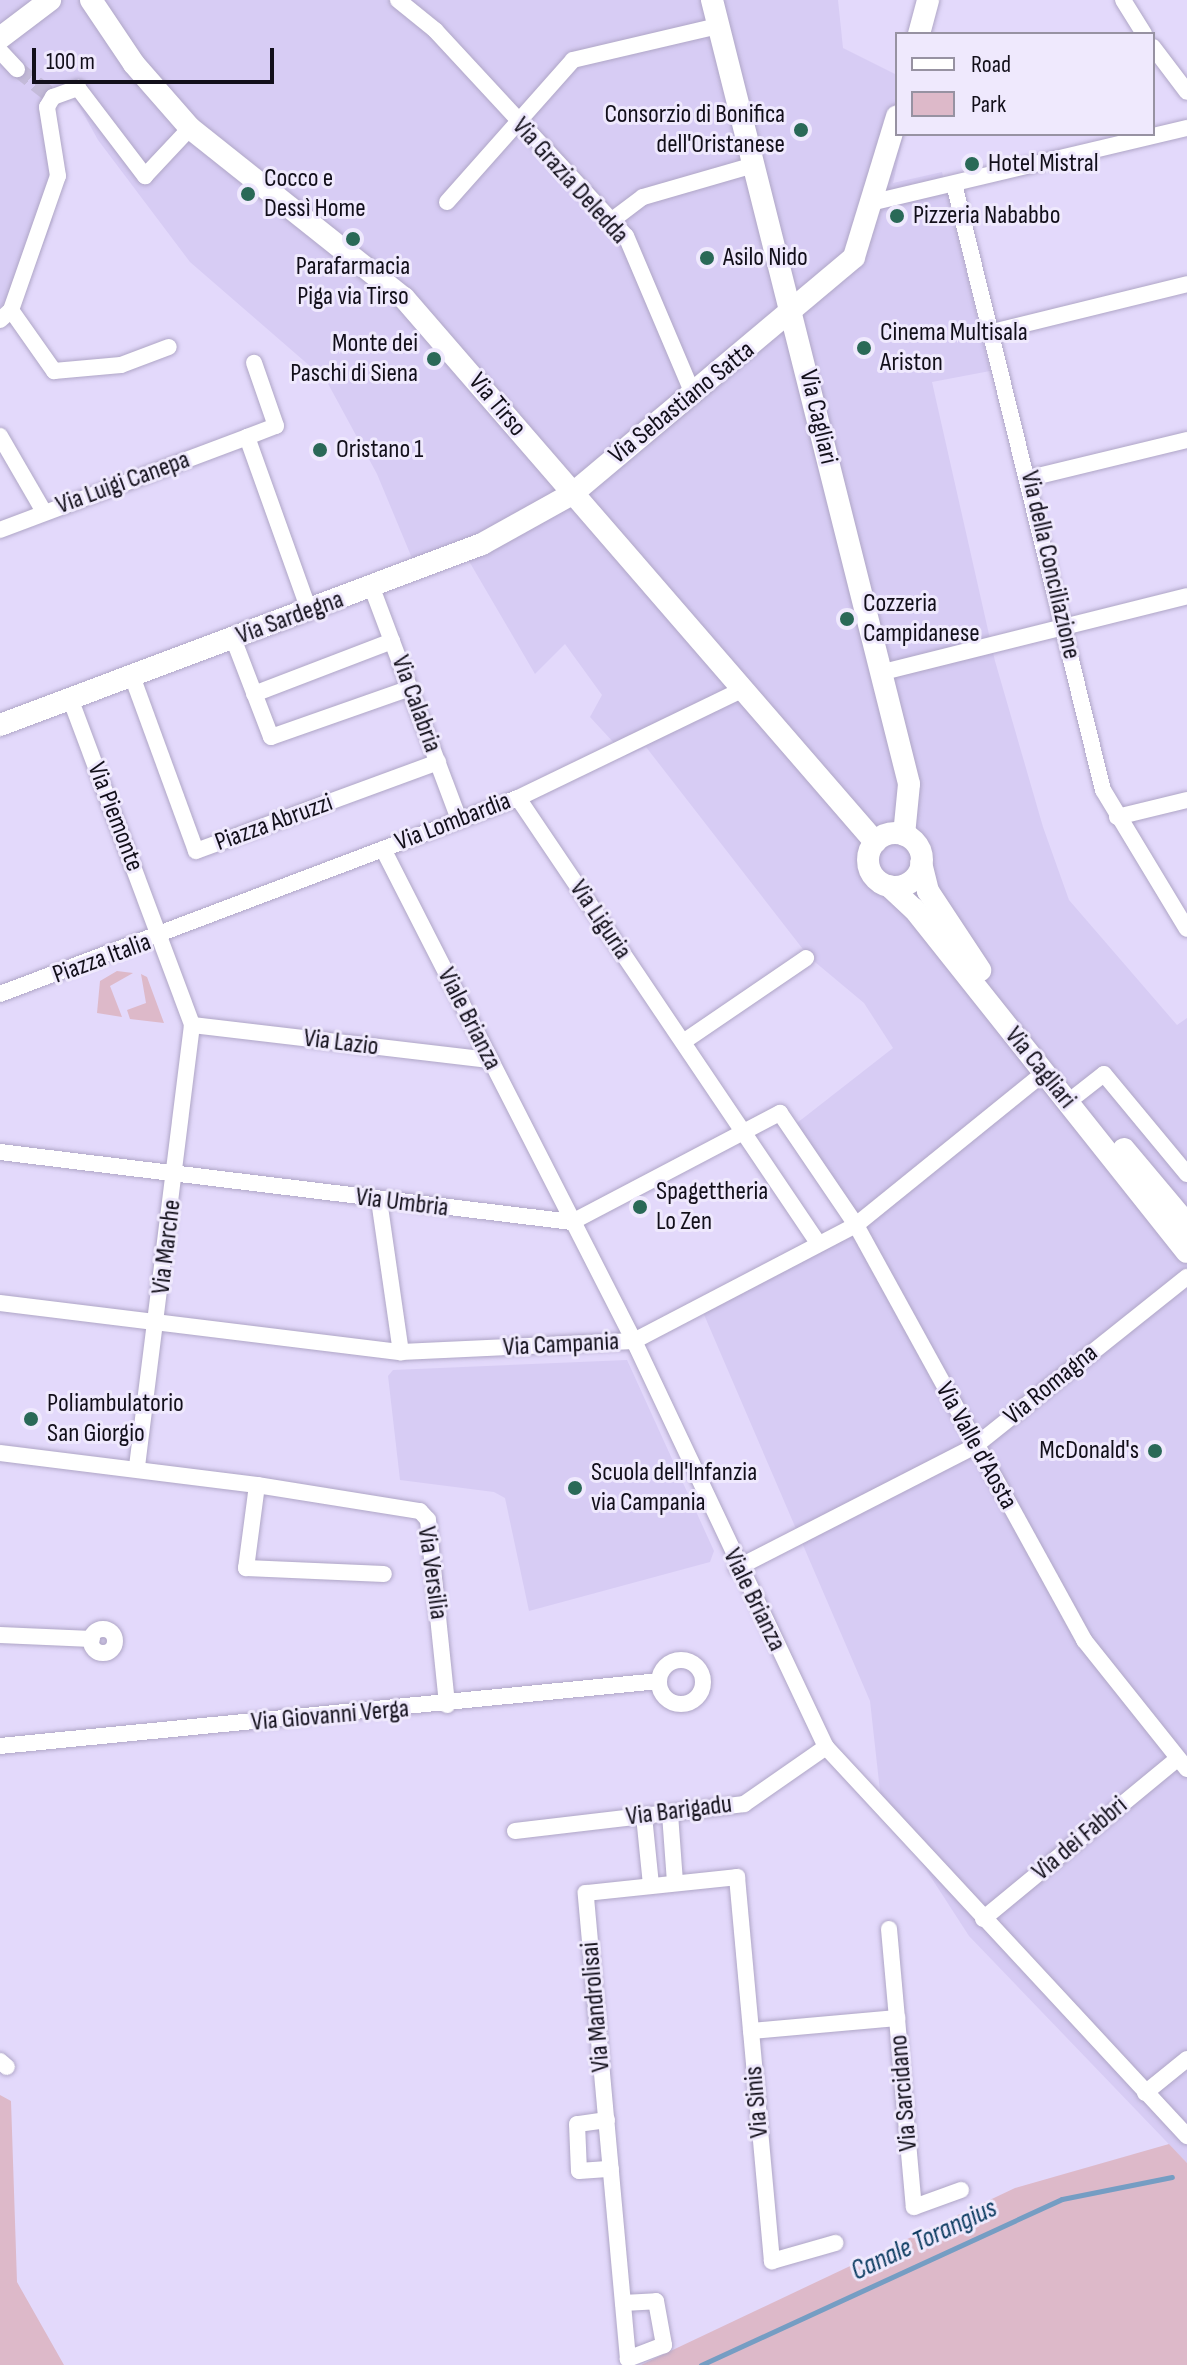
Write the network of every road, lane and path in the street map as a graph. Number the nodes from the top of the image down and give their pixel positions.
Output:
1 (50, 0) edge
2 (91, 0) edge
3 (398, 0) edge
4 (712, 0) edge
5 (928, 0) edge
6 (1123, 0) edge
7 (718, 26) junction
8 (920, 32) edge
9 (1143, 32) edge
10 (0, 38) edge
11 (1155, 50) edge
12 (0, 51) edge
13 (17, 69) tunnel mouth
14 (1187, 92) edge
15 (517, 123) junction
16 (895, 123) edge
17 (190, 128) junction
18 (1187, 128) edge
19 (1154, 136) edge
20 (1155, 136) edge
21 (754, 165) junction
22 (954, 184) junction
23 (447, 202) dead end
24 (874, 202) junction
25 (611, 221) junction
26 (1187, 284) edge
27 (793, 313) junction
28 (5, 315) edge
29 (992, 332) junction
30 (169, 347) dead end
31 (254, 363) dead end
32 (693, 394) junction
33 (0, 436) edge
34 (247, 437) junction
35 (1187, 440) edge
36 (1030, 478) junction
37 (572, 494) junction
38 (44, 512) junction
39 (0, 530) edge
40 (372, 588) junction
41 (1187, 596) edge
42 (309, 610) junction
43 (1065, 626) junction
44 (233, 638) junction
45 (392, 641) junction
46 (879, 673) junction
47 (132, 676) junction
48 (410, 688) junction
49 (739, 691) junction
50 (254, 694) junction
51 (70, 698) junction
52 (0, 725) edge
53 (438, 762) junction
54 (518, 798) junction
55 (1187, 800) edge
56 (1117, 817) junction
57 (459, 820) junction
58 (904, 835) junction
59 (875, 842) junction
60 (383, 849) junction
61 (921, 863) junction
62 (889, 886) junction
63 (1187, 929) edge
64 (160, 936) junction
65 (806, 958) dead end
66 (0, 994) edge
67 (192, 1025) junction
68 (683, 1042) junction
69 (490, 1060) junction
70 (1044, 1073) junction
71 (1077, 1095) junction
72 (743, 1131) junction
73 (0, 1152) edge
74 (176, 1173) junction
75 (1187, 1174) edge
76 (379, 1200) junction
77 (572, 1222) junction
78 (1187, 1224) edge
79 (856, 1225) junction
80 (818, 1243) junction
81 (1187, 1252) edge
82 (1187, 1277) edge
83 (0, 1303) edge
84 (157, 1322) junction
85 (634, 1341) junction
86 (401, 1352) junction
87 (975, 1446) junction
88 (0, 1453) edge
89 (137, 1469) junction
90 (257, 1485) junction
91 (737, 1568) junction
92 (384, 1574) dead end
93 (0, 1635) edge
94 (92, 1639) dead end
95 (659, 1681) dead end
96 (447, 1705) junction
97 (0, 1746) edge
98 (826, 1747) junction
99 (1182, 1764) edge
100 (670, 1814) junction
101 (644, 1816) junction
102 (515, 1831) dead end
103 (675, 1882) junction
104 (651, 1885) junction
105 (983, 1919) junction
106 (889, 1929) dead end
107 (897, 2018) junction
108 (751, 2031) junction
109 (1187, 2059) edge
110 (1145, 2093) junction
111 (607, 2120) junction
112 (1187, 2136) edge
113 (611, 2169) junction
114 (961, 2190) dead end
115 (835, 2243) dead end
116 (623, 2303) dead end

1 - 10 street
2 - 17 street, Via Tirso
3 - 15 street, Via Grazia Deledda
4 - 7 street, Via Cagliari
5 - 8 street
6 - 9 street
7 - 15 street
7 - 21 street, Via Cagliari
11 - 14 street
12 - 13 street
15 - 23 street
15 - 25 street, Via Grazia Deledda
16 - 24 street, Via Sebastiano Satta
17 - 28 street
17 - 37 street, Via Tirso
18 - 20 street
19 - 22 street
21 - 25 street
21 - 27 street, Via Cagliari
22 - 24 street
22 - 29 street, Via della Conciliazione
24 - 27 street, Via Sebastiano Satta
25 - 32 street, Via Grazia Deledda
26 - 29 street
27 - 32 street, Via Sebastiano Satta
27 - 46 street, Via Cagliari
28 - 30 street
29 - 36 street, Via della Conciliazione
31 - 34 street, Via Luigi Canepa
32 - 37 street, Via Sebastiano Satta
33 - 38 street
34 - 38 street, Via Luigi Canepa
34 - 42 street
35 - 36 street
36 - 43 street, Via della Conciliazione
37 - 40 street, Via Sardegna
37 - 49 street, Via Tirso
38 - 39 street, Via Luigi Canepa
40 - 42 street, Via Sardegna
40 - 45 street, Via Calabria
41 - 43 street
42 - 44 street, Via Sardegna
43 - 46 street
43 - 56 street, Via della Conciliazione
44 - 47 street, Via Sardegna
44 - 50 street
45 - 48 street, Via Calabria
45 - 50 street
46 - 58 street, Via Cagliari
47 - 51 street, Via Sardegna
47 - 53 street, Piazza Abruzzi
48 - 50 street
48 - 53 street, Via Calabria
49 - 54 street, Via Lombardia
49 - 59 street, Via Tirso
51 - 52 street, Via Sardegna
51 - 64 street, Via Piemonte
53 - 57 street, Via Calabria
54 - 57 street, Via Lombardia
54 - 68 street, Via Liguria
55 - 56 street
56 - 63 street, Via della Conciliazione
57 - 60 street, Via Lombardia
58 - 59 street
58 - 61 street
59 - 62 street
60 - 64 street, Via Lombardia
60 - 69 street, Viale Brianza
61 - 62 street
61 - 71 street, Via Cagliari
62 - 70 street, Via Cagliari
64 - 66 street, Piazza Italia
64 - 67 street, Piazza Italia
65 - 68 street
67 - 69 street, Via Lazio
67 - 74 street, Via Marche
68 - 72 street, Via Liguria
69 - 77 street, Viale Brianza
70 - 79 street, Via Campania
70 - 81 street, Via Cagliari
71 - 75 street
71 - 78 street, Via Cagliari
72 - 77 street
72 - 79 street, Via Valle d'Aosta
72 - 80 street, Via Liguria
73 - 74 street, Via Umbria
74 - 76 street, Via Umbria
74 - 84 street, Via Marche
76 - 77 street, Via Umbria
76 - 86 street
77 - 85 street, Viale Brianza
79 - 80 street, Via Campania
79 - 87 street, Via Valle d'Aosta
80 - 85 street, Via Campania
82 - 87 street, Via Romagna
83 - 84 street, Via Campania
84 - 86 street, Via Campania
84 - 89 street, Via Marche
85 - 86 street, Via Campania
85 - 91 street, Viale Brianza
87 - 91 street, Via Romagna
87 - 99 street, Via Valle d'Aosta
88 - 89 street, Via Versilia
89 - 90 street, Via Versilia
90 - 92 street, Via Versilia
90 - 96 street, Via Versilia
91 - 98 street, Viale Brianza
93 - 94 street
95 - 96 street, Via Giovanni Verga
96 - 97 street, Via Giovanni Verga
98 - 100 street, Via Barigadu
98 - 105 street, Viale Brianza
99 - 105 street, Via dei Fabbri
100 - 101 street, Via Barigadu
100 - 103 street
101 - 102 street, Via Barigadu
101 - 104 street
103 - 104 street
103 - 108 street, Via Sinis
104 - 111 street, Via Mandrolisai
105 - 110 street, Viale Brianza
106 - 107 street, Via Sarcidano
107 - 108 street
107 - 114 street, Via Sarcidano
108 - 115 street, Via Sinis
109 - 110 street
110 - 112 street, Viale Brianza
111 - 113 street, Via Mandrolisai
111 - 113 street
113 - 116 street, Via Mandrolisai

